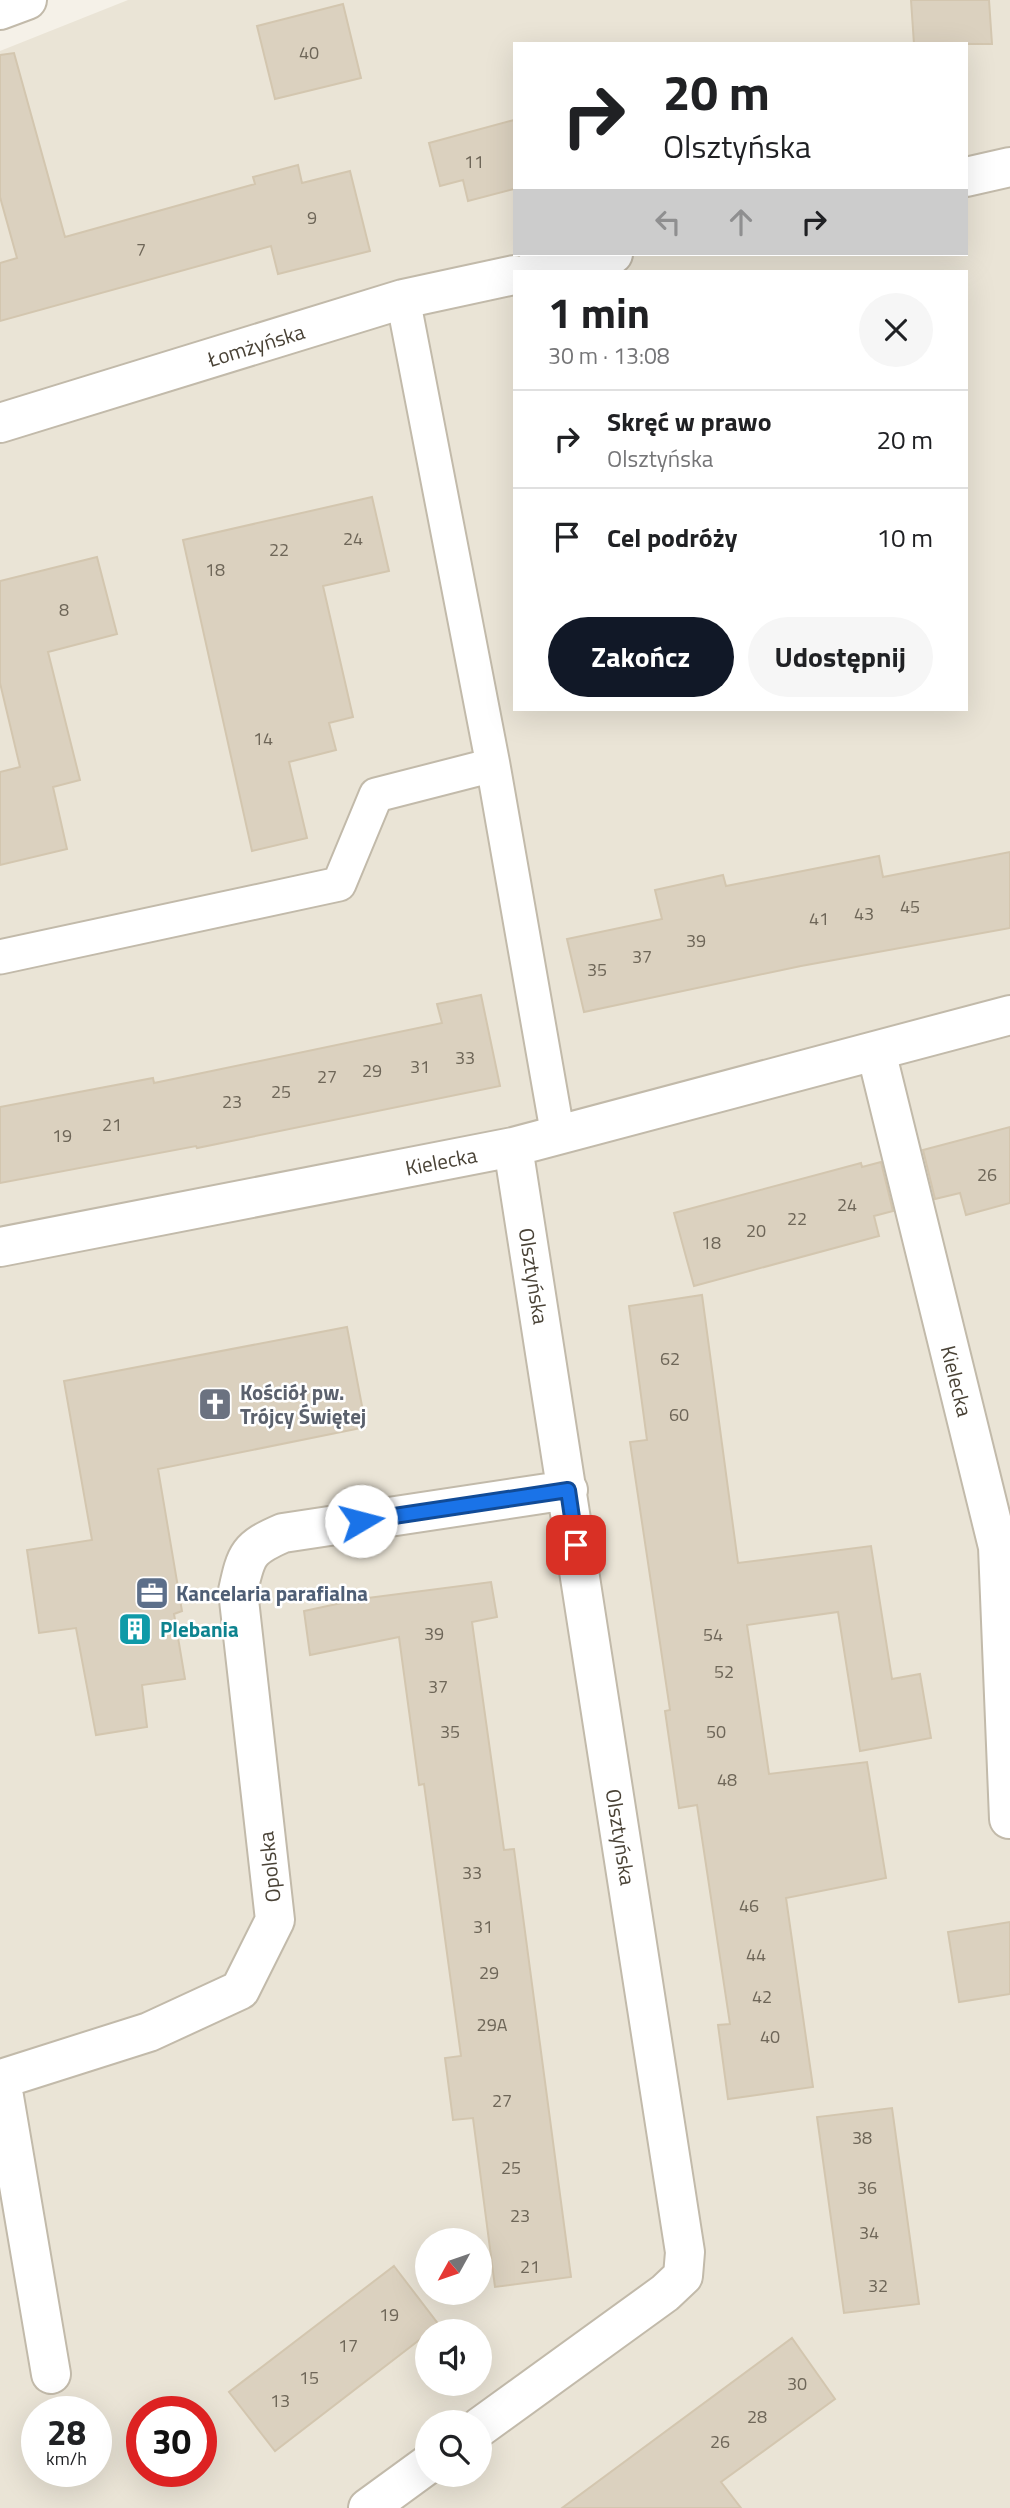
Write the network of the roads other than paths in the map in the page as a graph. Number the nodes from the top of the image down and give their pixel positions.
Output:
1 (25, 0) edge
2 (0, 10) edge
3 (1010, 167) edge
4 (968, 177) edge
5 (603, 256) edge
6 (537, 270) edge
7 (513, 275) edge
8 (403, 299) junction
9 (0, 423) edge
10 (493, 765) junction
11 (0, 957) edge
12 (1010, 1015) edge
13 (876, 1051) junction
14 (558, 1136) junction
15 (513, 1147) junction
16 (0, 1247) edge
17 (568, 1490) junction
18 (1004, 1546) edge
19 (1009, 1819) edge
20 (51, 2374) dead end
21 (492, 2418) edge
22 (415, 2474) edge
23 (368, 2508) edge

1 - 2 street
3 - 4 street
5 - 6 street
7 - 8 street, Łomżyńska
8 - 9 street, Łomżyńska
8 - 10 lane
10 - 11 lane
10 - 14 lane
12 - 13 street, Kielecka
13 - 14 street, Kielecka
13 - 18 street, Kielecka
14 - 15 street, Kielecka
15 - 16 street, Kielecka
15 - 17 street, Olsztyńska
17 - 20 street, Opolska
17 - 21 street, Olsztyńska
18 - 19 street, Kielecka
22 - 23 street

